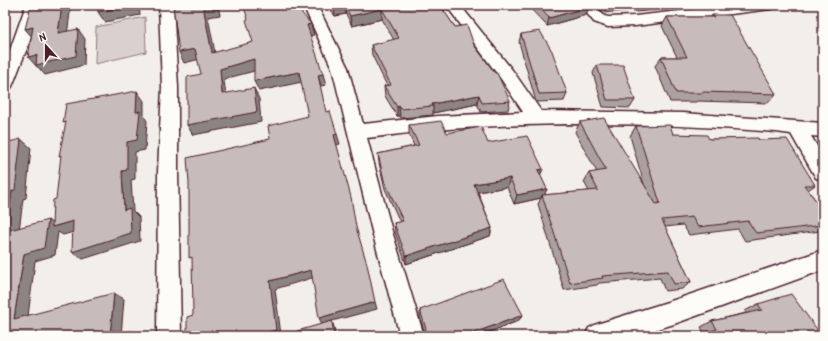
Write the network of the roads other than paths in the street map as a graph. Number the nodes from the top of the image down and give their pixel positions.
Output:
1 (33, 5) edge
2 (166, 5) edge
3 (310, 5) edge
4 (452, 5) edge
5 (587, 5) edge
6 (770, 5) edge
7 (5, 84) edge
8 (537, 118) junction
9 (796, 127) junction
10 (823, 130) edge
11 (356, 132) junction
12 (823, 172) edge
13 (823, 260) edge
14 (169, 336) edge
15 (412, 336) edge
16 (597, 336) edge

1 - 7 street
2 - 14 street
3 - 11 street
4 - 8 street
5 - 6 street
8 - 9 street
8 - 11 street
9 - 10 street
9 - 12 street
11 - 15 street
13 - 16 street

